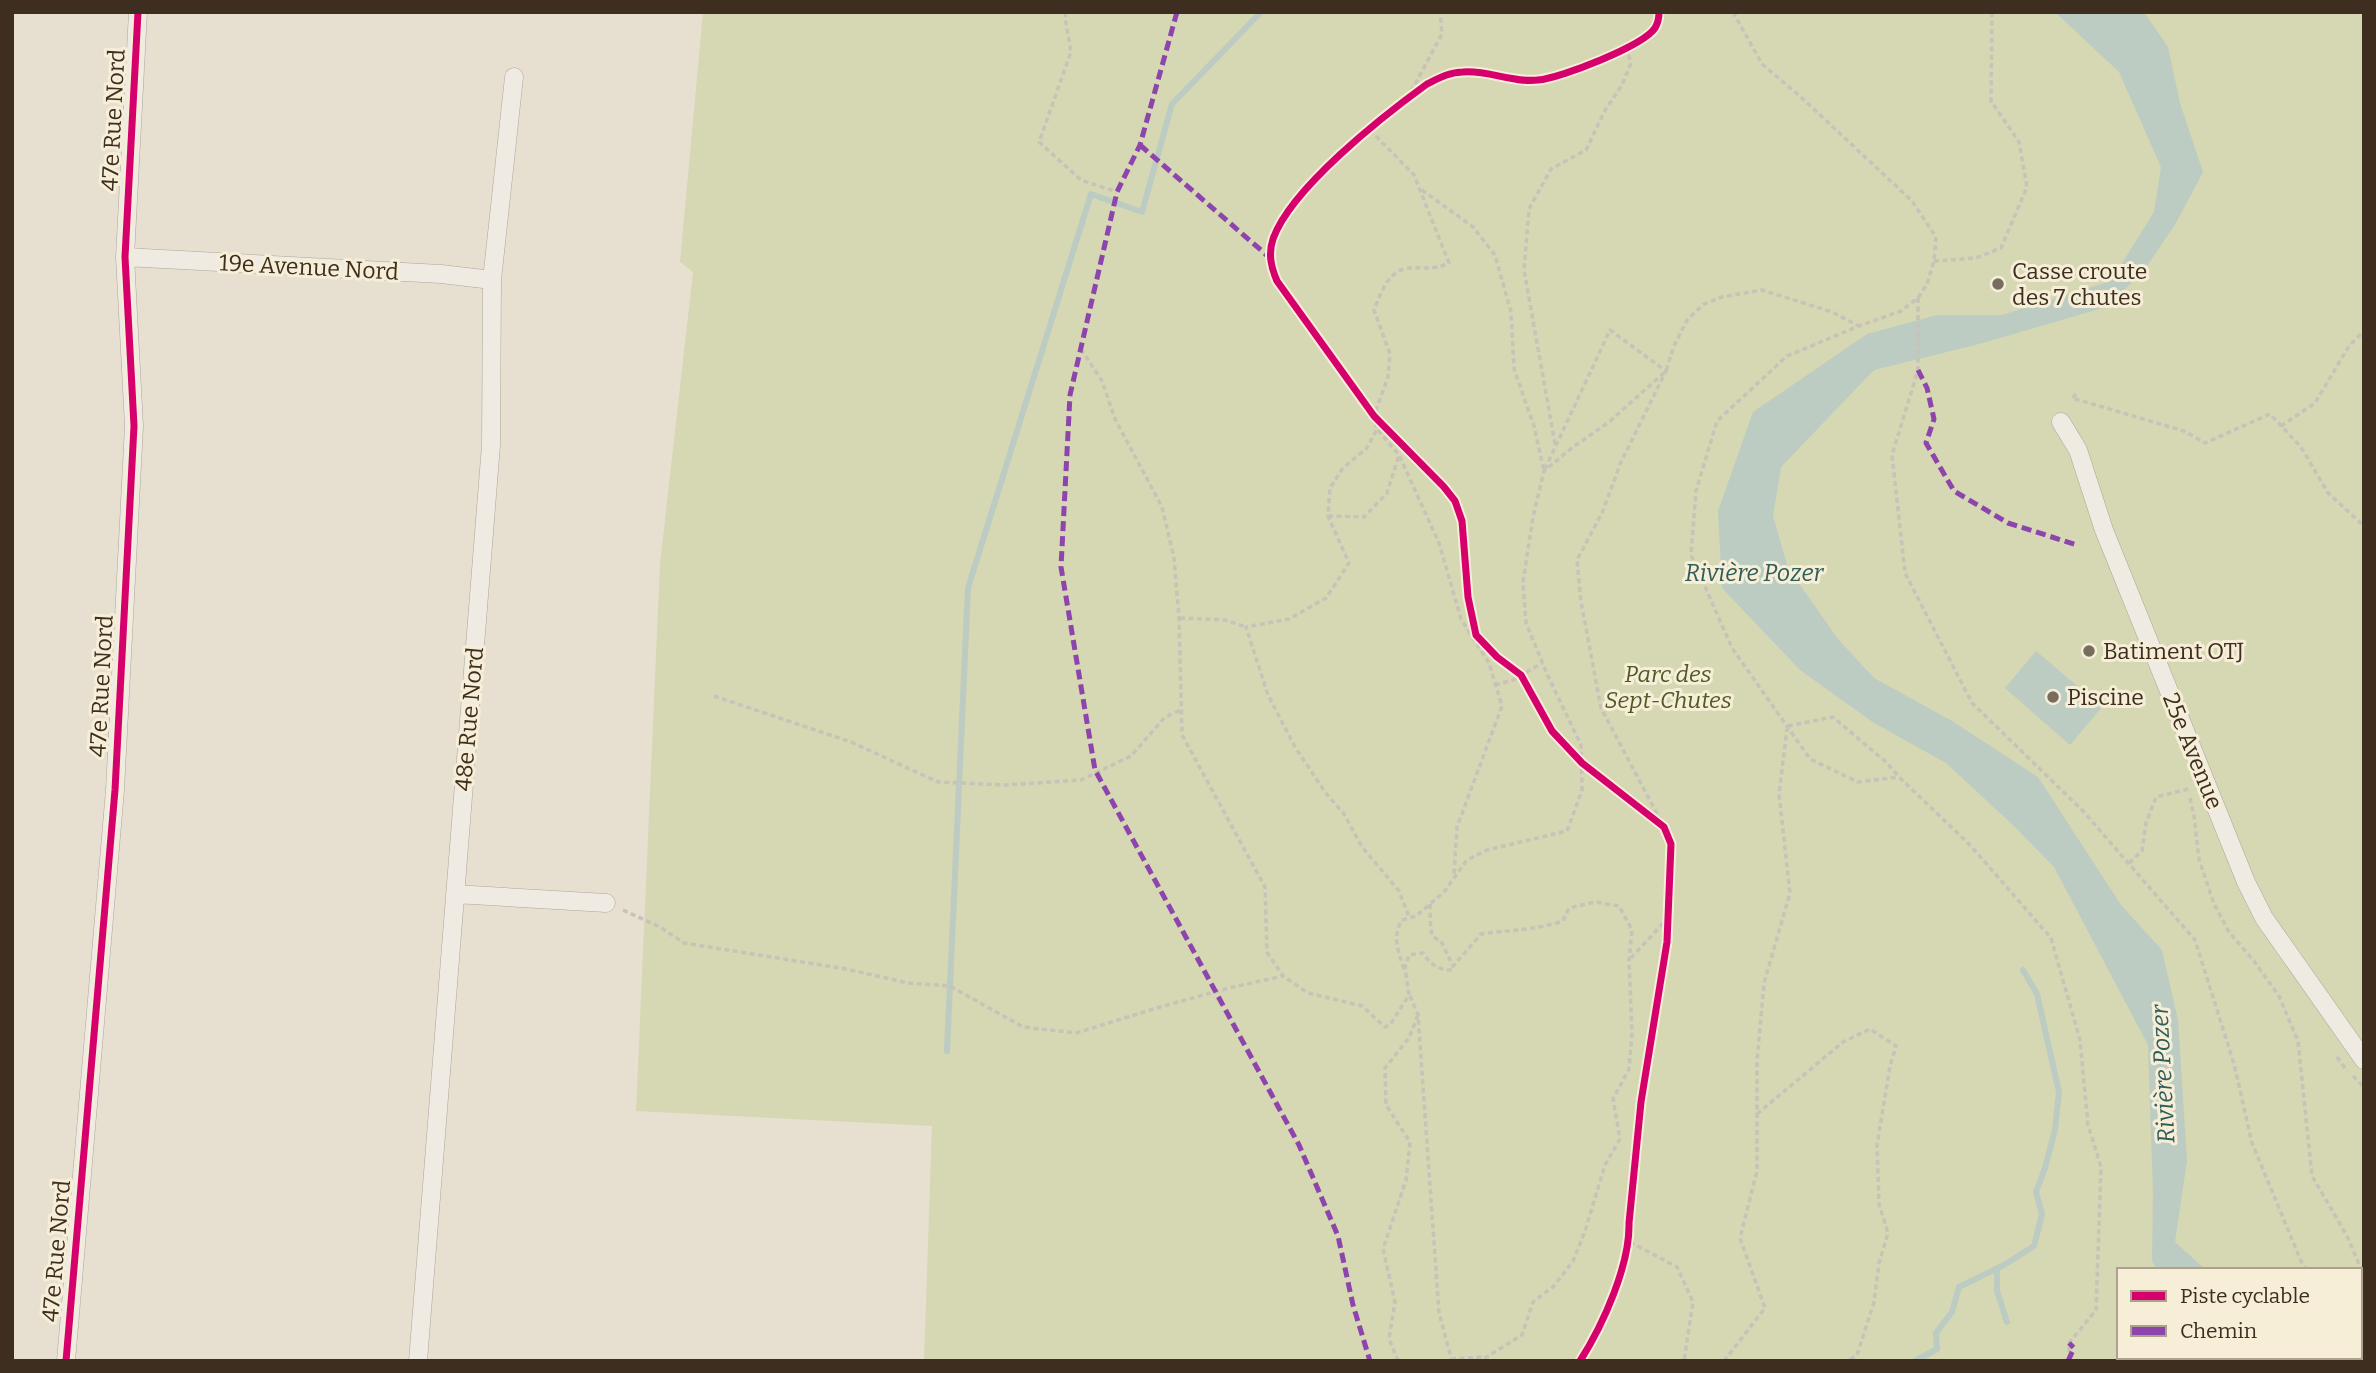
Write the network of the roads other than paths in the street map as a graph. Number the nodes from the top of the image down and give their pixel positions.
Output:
1 (138, 12) edge
2 (514, 77) dead end
3 (125, 257) junction
4 (492, 280) junction
5 (2061, 422) dead end
6 (455, 894) junction
7 (607, 903) road end
8 (2364, 1060) edge
9 (66, 1361) edge
10 (418, 1361) edge

1 - 3 street, 47e Rue Nord
2 - 4 street, 48e Rue Nord
3 - 4 street, 19e Avenue Nord
3 - 9 street, 47e Rue Nord
4 - 6 street, 48e Rue Nord
5 - 8 street, 25e Avenue
6 - 7 street
6 - 10 street, 48e Rue Nord

